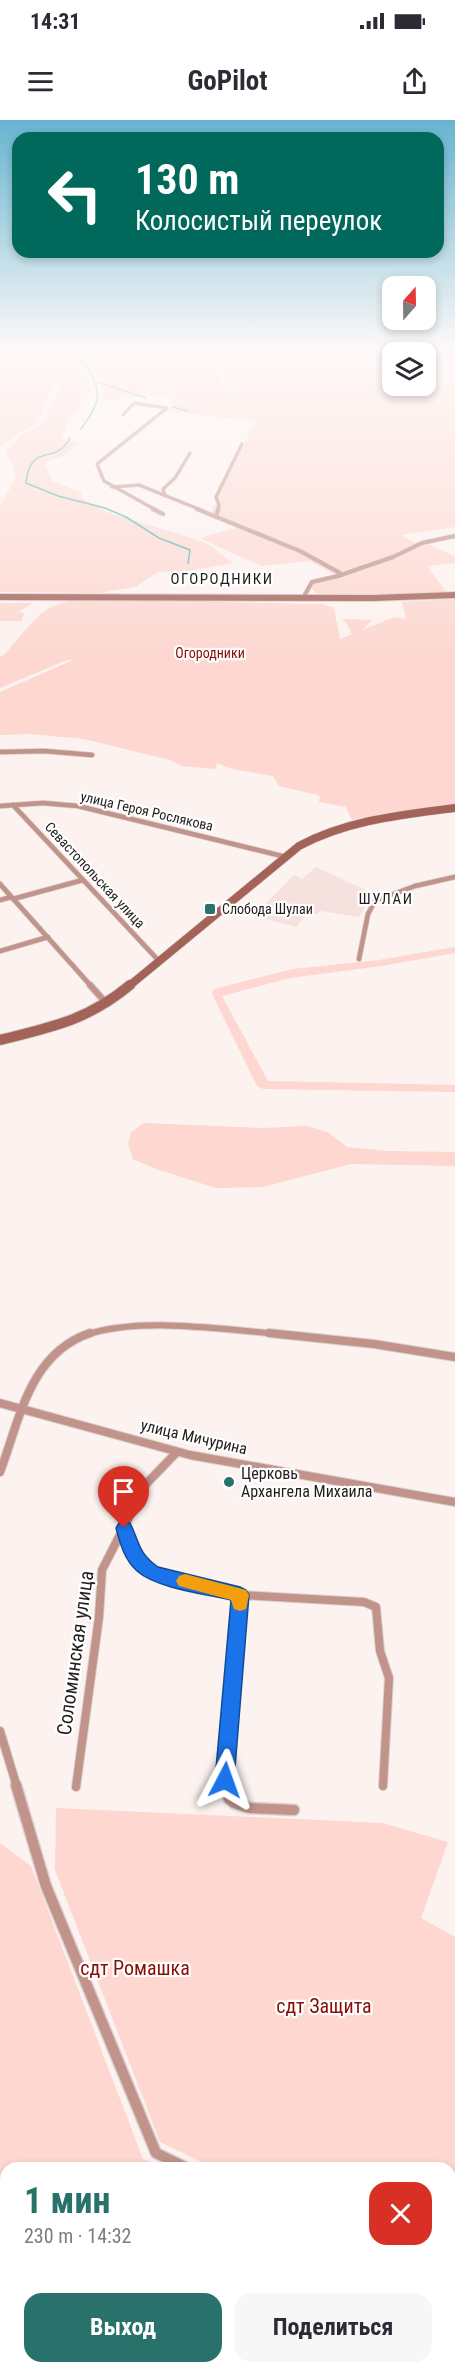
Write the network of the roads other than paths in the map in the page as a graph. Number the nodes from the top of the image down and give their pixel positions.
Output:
1 (108, 455) edge
2 (189, 455) edge
3 (237, 455) edge
4 (112, 487) junction
5 (165, 496) junction
6 (163, 514) dead end
7 (216, 517) junction
8 (455, 536) edge
9 (338, 576) junction
10 (455, 595) edge
11 (0, 597) edge
12 (303, 598) junction
13 (0, 752) edge
14 (92, 755) dead end
15 (13, 805) junction
16 (0, 806) edge
17 (455, 808) edge
18 (286, 857) junction
19 (455, 877) edge
20 (83, 880) junction
21 (0, 884) edge
22 (12, 898) junction
23 (0, 900) edge
24 (48, 938) junction
25 (0, 951) edge
26 (359, 959) dead end
27 (159, 961) junction
28 (107, 1004) junction
29 (0, 1040) edge
30 (455, 1357) edge
31 (0, 1403) edge
32 (22, 1408) junction
33 (177, 1452) junction
34 (0, 1472) edge
35 (455, 1502) edge
36 (124, 1528) junction
37 (240, 1595) junction
38 (0, 1731) edge
39 (383, 1786) dead end
40 (76, 1787) dead end
41 (294, 1810) dead end
42 (175, 2162) edge

1 - 4 street
2 - 5 street
3 - 7 street
4 - 5 street
4 - 6 street
5 - 7 street
7 - 9 street
8 - 9 street
9 - 12 street
10 - 12 street
11 - 12 street
13 - 14 street
15 - 16 street, улица Героя Рослякова
15 - 18 street, улица Героя Рослякова
15 - 20 street, Севастопольская улица
17 - 18 street
18 - 27 street
19 - 26 street
20 - 22 street
20 - 27 street, Севастопольская улица
21 - 22 street
22 - 23 street
22 - 24 street
24 - 25 street
24 - 28 street
27 - 28 street
28 - 29 street
30 - 32 street
31 - 32 street, улица Мичурина
32 - 33 street, улица Мичурина
32 - 34 street
33 - 35 street, улица Мичурина
33 - 36 street, Соломинская улица
36 - 37 street
36 - 40 street, Соломинская улица
37 - 39 street
37 - 41 street
38 - 42 street

